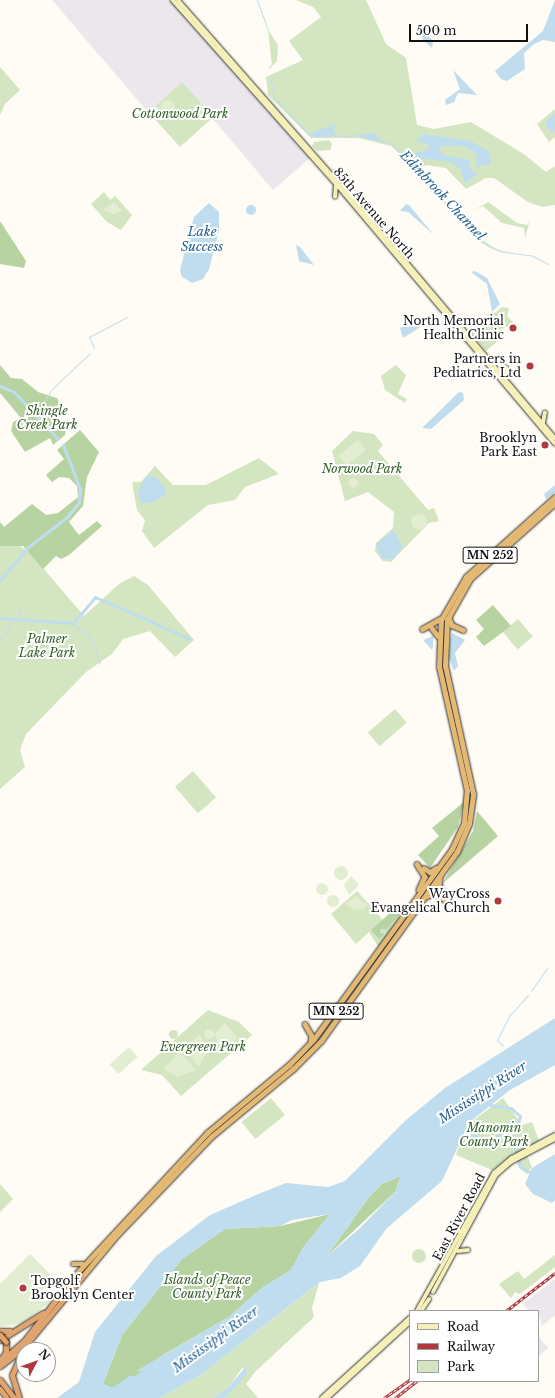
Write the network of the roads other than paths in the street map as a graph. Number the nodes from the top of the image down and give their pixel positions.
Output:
1 (173, 0) edge
2 (178, 0) edge
3 (328, 176) junction
4 (335, 197) dead end
5 (506, 368) dead end
6 (521, 397) junction
7 (545, 413) dead end
8 (551, 433) junction
9 (555, 438) edge
10 (555, 443) edge
11 (555, 497) edge
12 (555, 503) edge
13 (451, 596) junction
14 (449, 615) junction
15 (432, 628) dead end
16 (422, 629) dead end
17 (463, 630) dead end
18 (438, 636) junction
19 (453, 847) junction
20 (417, 864) dead end
21 (424, 868) dead end
22 (442, 873) junction
23 (424, 899) junction
24 (408, 910) junction
25 (305, 1024) dead end
26 (310, 1043) junction
27 (555, 1135) edge
28 (555, 1139) edge
29 (518, 1156) junction
30 (464, 1230) junction
31 (455, 1231) dead end
32 (468, 1250) dead end
33 (455, 1253) junction
34 (86, 1262) junction
35 (73, 1264) dead end
36 (77, 1273) joint
37 (82, 1277) joint
38 (61, 1293) junction
39 (418, 1310) edge
40 (422, 1310) edge
41 (409, 1319) edge
42 (46, 1320) junction
43 (409, 1323) edge
44 (24, 1327) junction
45 (0, 1331) edge
46 (0, 1335) edge
47 (0, 1340) edge
48 (0, 1361) edge
49 (0, 1366) edge
50 (0, 1380) edge
51 (0, 1389) edge
52 (7, 1398) edge
53 (14, 1398) edge
54 (19, 1398) edge
55 (322, 1398) edge
56 (327, 1398) edge

1 - 3 main road, 85th Avenue North
2 - 6 main road, 85th Avenue North
3 - 4 main road
3 - 10 main road, 85th Avenue North
5 - 6 main road
6 - 8 main road, 85th Avenue North
7 - 8 main road
8 - 9 main road, 85th Avenue North
11 - 13 highway, MN 252
12 - 14 highway, MN 252
13 - 16 highway
13 - 18 highway, MN 252
14 - 17 highway
14 - 22 highway, MN 252
15 - 18 highway
18 - 19 highway, MN 252
19 - 21 highway
19 - 24 highway, MN 252
20 - 24 highway
22 - 23 highway, MN 252
22 - 23 highway
23 - 37 highway, MN 252
24 - 26 highway, MN 252
25 - 26 highway
26 - 34 highway, MN 252
27 - 29 main road, East River Road
28 - 29 main road, East River Road
29 - 30 main road, East River Road
29 - 33 main road, East River Road
30 - 31 main road
30 - 39 main road, East River Road
32 - 33 main road
33 - 40 main road, East River Road
34 - 35 highway
34 - 36 highway, MN 252
36 - 38 highway, MN 252
37 - 42 highway, MN 252
38 - 44 highway
38 - 48 highway
41 - 55 main road
42 - 49 highway
42 - 54 highway
43 - 56 main road
44 - 45 highway
44 - 47 highway
46 - 48 highway, bridge
50 - 53 highway
51 - 52 highway

